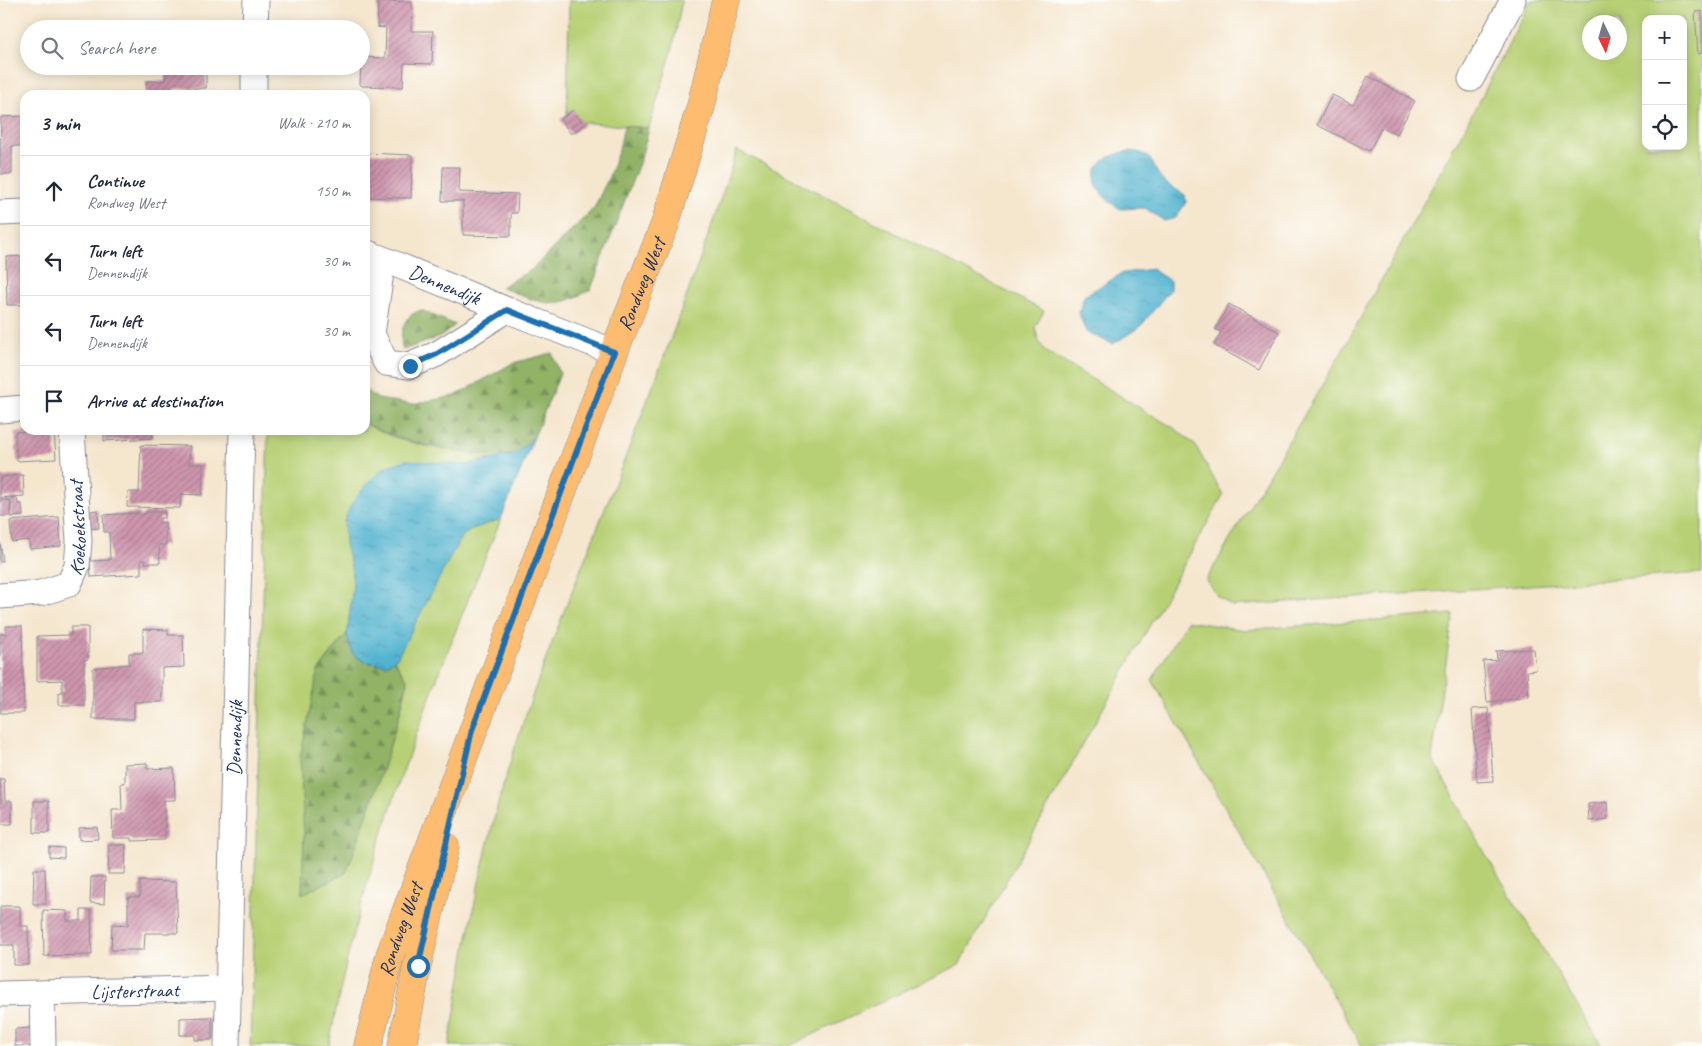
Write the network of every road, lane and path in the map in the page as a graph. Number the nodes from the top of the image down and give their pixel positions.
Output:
1 (256, 0) edge
2 (726, 0) edge
3 (1513, 0) edge
4 (255, 20) edge
5 (254, 75) edge
6 (1471, 79) dead end
7 (254, 90) edge
8 (20, 212) edge
9 (0, 213) edge
10 (374, 255) edge
11 (507, 310) junction
12 (614, 352) junction
13 (20, 408) edge
14 (0, 410) edge
15 (72, 435) edge
16 (242, 435) edge
17 (0, 596) edge
18 (472, 730) junction
19 (228, 988) junction
20 (42, 993) junction
21 (0, 994) edge
22 (43, 1046) edge
23 (227, 1046) edge
24 (368, 1046) edge
25 (402, 1046) edge

1 - 4 street
2 - 12 main road, Rondweg West
3 - 6 street
5 - 7 street
8 - 9 street
10 - 11 street, Dennendijk
10 - 11 street, Dennendijk
11 - 12 street, Dennendijk
12 - 18 main road, Rondweg West
13 - 14 street
15 - 17 street, Koekoekstraat
16 - 19 street, Dennendijk
18 - 24 main road, Rondweg West
18 - 25 main road, Rondweg West
19 - 20 street, Lijsterstraat
19 - 23 street, Dennendijk
20 - 21 street, Lijsterstraat
20 - 22 street

